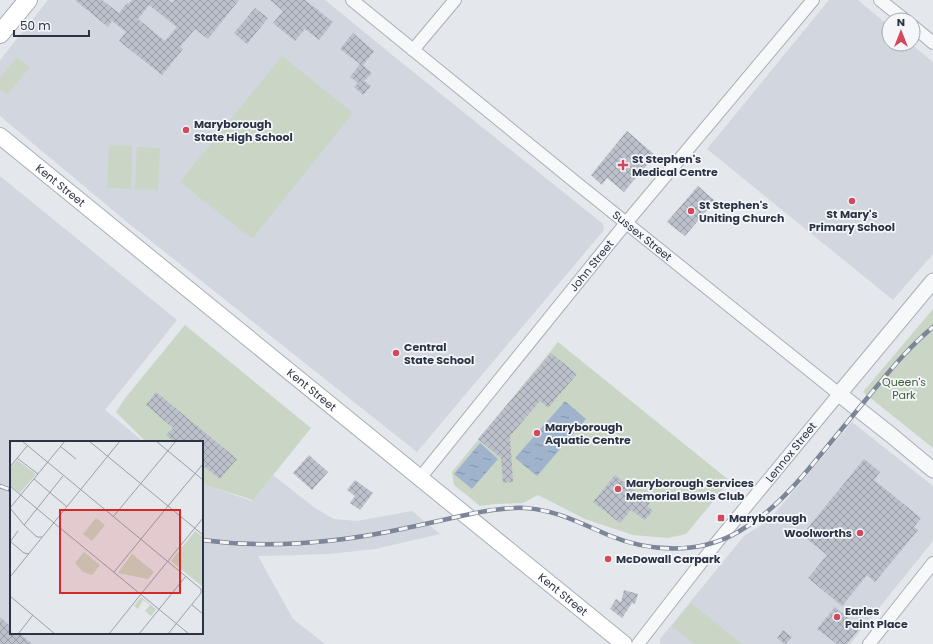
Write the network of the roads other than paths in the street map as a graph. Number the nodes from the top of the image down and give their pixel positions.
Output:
1 (28, 0) edge
2 (352, 0) edge
3 (455, 0) edge
4 (813, 0) edge
5 (880, 0) edge
6 (895, 12) edge
7 (921, 33) edge
8 (0, 34) edge
9 (933, 43) edge
10 (413, 50) junction
11 (0, 136) edge
12 (626, 223) junction
13 (933, 280) edge
14 (839, 394) junction
15 (933, 470) edge
16 (420, 478) junction
17 (933, 563) edge
18 (624, 644) edge
19 (638, 644) edge
20 (869, 644) edge

1 - 8 main road
2 - 10 street, Sussex Street
3 - 10 street
4 - 12 street, John Street
5 - 6 street
7 - 9 street
10 - 12 street, Sussex Street
11 - 16 main road, Kent Street
12 - 14 street, Sussex Street
12 - 16 street, John Street
13 - 14 street, Lennox Street
14 - 15 street, Sussex Street
14 - 19 street, Lennox Street
16 - 18 main road, Kent Street
17 - 20 street

